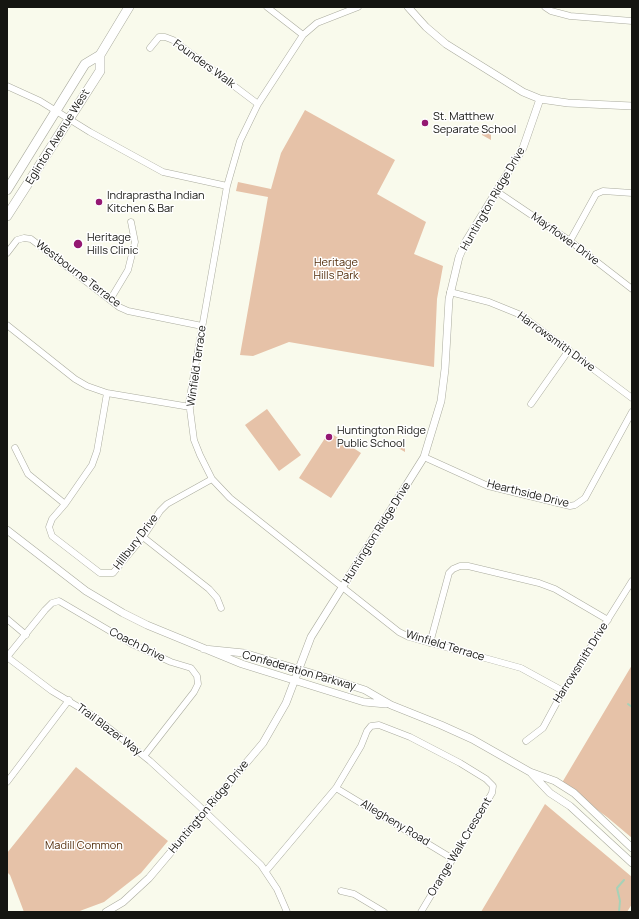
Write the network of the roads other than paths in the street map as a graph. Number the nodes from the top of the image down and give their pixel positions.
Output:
1 (129, 7) edge
2 (267, 7) edge
3 (358, 7) edge
4 (408, 7) edge
5 (545, 7) edge
6 (632, 21) edge
7 (303, 35) junction
8 (150, 48) dead end
9 (100, 55) junction
10 (7, 86) edge
11 (540, 99) junction
12 (258, 104) junction
13 (632, 106) edge
14 (56, 111) junction
15 (69, 120) junction
16 (227, 186) junction
17 (7, 190) edge
18 (496, 191) junction
19 (632, 194) edge
20 (7, 216) edge
21 (131, 222) dead end
22 (570, 241) junction
23 (7, 254) edge
24 (632, 289) edge
25 (450, 292) junction
26 (110, 300) junction
27 (7, 325) edge
28 (202, 326) junction
29 (569, 350) junction
30 (107, 393) junction
31 (632, 398) edge
32 (531, 404) dead end
33 (190, 407) junction
34 (632, 412) edge
35 (15, 448) dead end
36 (424, 457) junction
37 (212, 479) junction
38 (65, 504) junction
39 (7, 530) edge
40 (142, 537) junction
41 (632, 581) edge
42 (342, 588) junction
43 (221, 608) dead end
44 (7, 619) edge
45 (608, 620) junction
46 (26, 635) junction
47 (430, 643) junction
48 (204, 649) junction
49 (7, 657) edge
50 (298, 669) junction
51 (294, 680) junction
52 (563, 691) junction
53 (69, 700) junction
54 (390, 705) junction
55 (526, 741) dead end
56 (144, 756) junction
57 (530, 772) junction
58 (7, 782) edge
59 (336, 788) junction
60 (204, 811) junction
61 (632, 848) edge
62 (454, 858) junction
63 (632, 864) edge
64 (266, 871) junction
65 (341, 891) dead end
66 (106, 912) edge
67 (287, 912) edge
68 (384, 912) edge
69 (421, 912) edge

1 - 9 main road, Eglinton Avenue West
2 - 7 street
3 - 7 street, Winfield Terrace
4 - 11 street
5 - 6 street
7 - 12 street, Winfield Terrace
8 - 12 street, Founders Walk
9 - 14 main road, Eglinton Avenue West
9 - 15 main road, Eglinton Avenue West
10 - 14 street
11 - 13 street
11 - 18 street, Huntington Ridge Drive
12 - 16 street, Winfield Terrace
14 - 15 street
14 - 17 main road, Eglinton Avenue West
15 - 16 street
15 - 20 main road, Eglinton Avenue West
16 - 28 street, Winfield Terrace
18 - 22 street, Mayflower Drive
18 - 25 street, Huntington Ridge Drive
19 - 22 street
21 - 26 street
22 - 24 street, Mayflower Drive
23 - 26 street, Westbourne Terrace
25 - 29 street, Harrowsmith Drive
25 - 36 street, Huntington Ridge Drive
26 - 28 street, Westbourne Terrace
27 - 30 street
28 - 33 street, Winfield Terrace
29 - 31 street, Harrowsmith Drive
29 - 32 street
30 - 33 street
30 - 38 street, Hillbury Drive
33 - 37 street, Winfield Terrace
34 - 36 street, Hearthside Drive
35 - 38 street
36 - 42 street, Huntington Ridge Drive
37 - 40 street, Hillbury Drive
37 - 42 street, Winfield Terrace
38 - 40 street, Hillbury Drive
39 - 48 street, Confederation Parkway
40 - 43 street
41 - 45 street, Harrowsmith Drive
42 - 47 street, Winfield Terrace
42 - 50 street, Huntington Ridge Drive
44 - 46 street
45 - 47 street
45 - 52 street, Harrowsmith Drive
46 - 49 street, Coach Drive
46 - 56 street, Coach Drive
47 - 52 street, Winfield Terrace
48 - 50 street, Confederation Parkway
48 - 51 street, Confederation Parkway
49 - 53 street, Trail Blazer Way
50 - 51 street, Huntington Ridge Drive
50 - 54 street, Confederation Parkway
51 - 54 street, Confederation Parkway
51 - 60 street, Huntington Ridge Drive
52 - 55 street, Harrowsmith Drive
53 - 56 street, Trail Blazer Way
53 - 58 street
54 - 57 street, Confederation Parkway
56 - 60 street, Trail Blazer Way
57 - 61 street, Confederation Parkway
57 - 63 street, Confederation Parkway
59 - 62 street, Allegheny Road
59 - 62 street, Orange Walk Crescent
59 - 64 street, Orange Walk Crescent
60 - 64 street, Trail Blazer Way
60 - 66 street, Huntington Ridge Drive
62 - 69 street, Orange Walk Crescent
64 - 67 street, Trail Blazer Way
65 - 68 street

